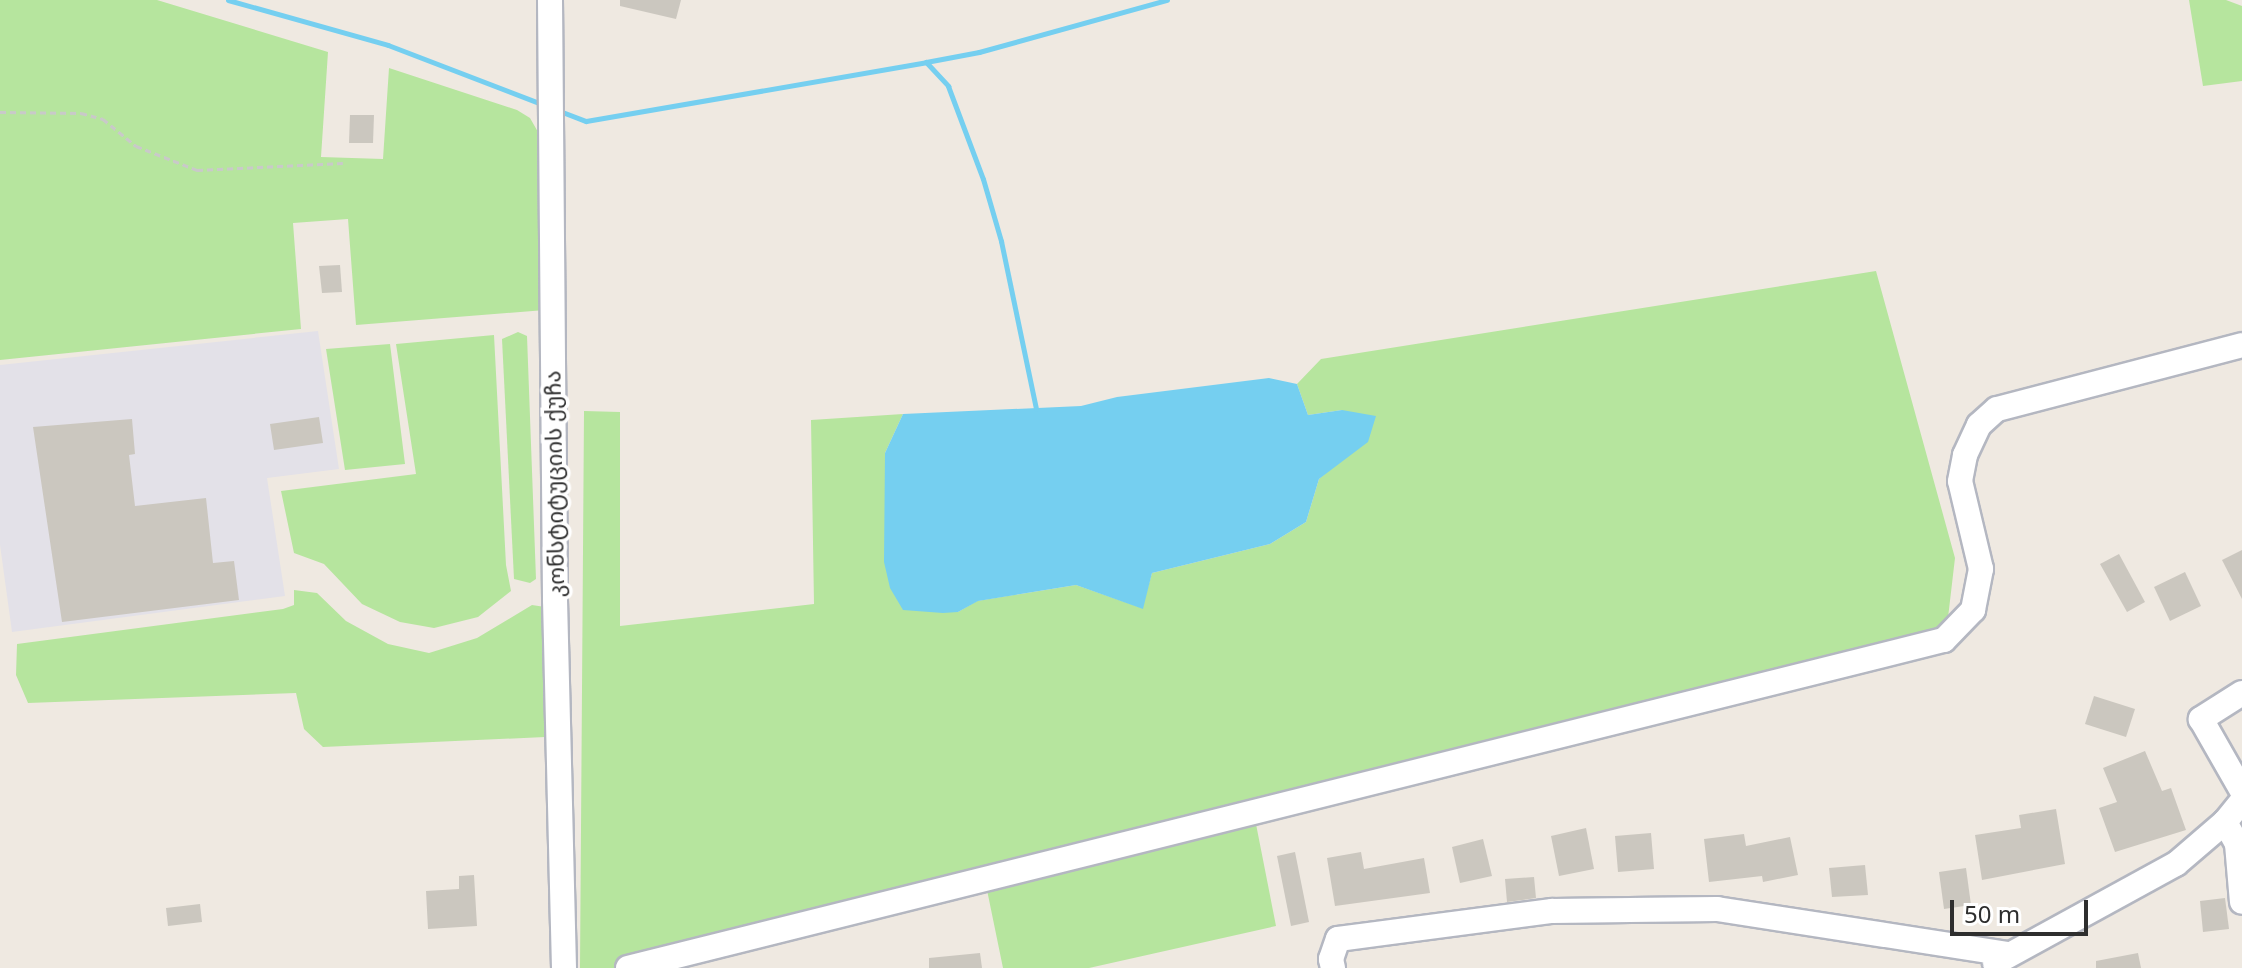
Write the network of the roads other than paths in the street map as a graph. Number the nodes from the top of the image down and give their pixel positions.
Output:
1 (550, 0) edge
2 (2242, 345) edge
3 (2242, 693) edge
4 (2242, 791) edge
5 (2242, 801) edge
6 (2225, 822) junction
7 (2242, 902) edge
8 (1998, 961) edge
9 (564, 968) edge
10 (628, 968) edge
11 (1333, 968) edge

1 - 9 street, კონსტიტუციის ქუჩა
2 - 10 street
3 - 4 street
5 - 6 street
6 - 7 street
6 - 8 street
8 - 11 street

